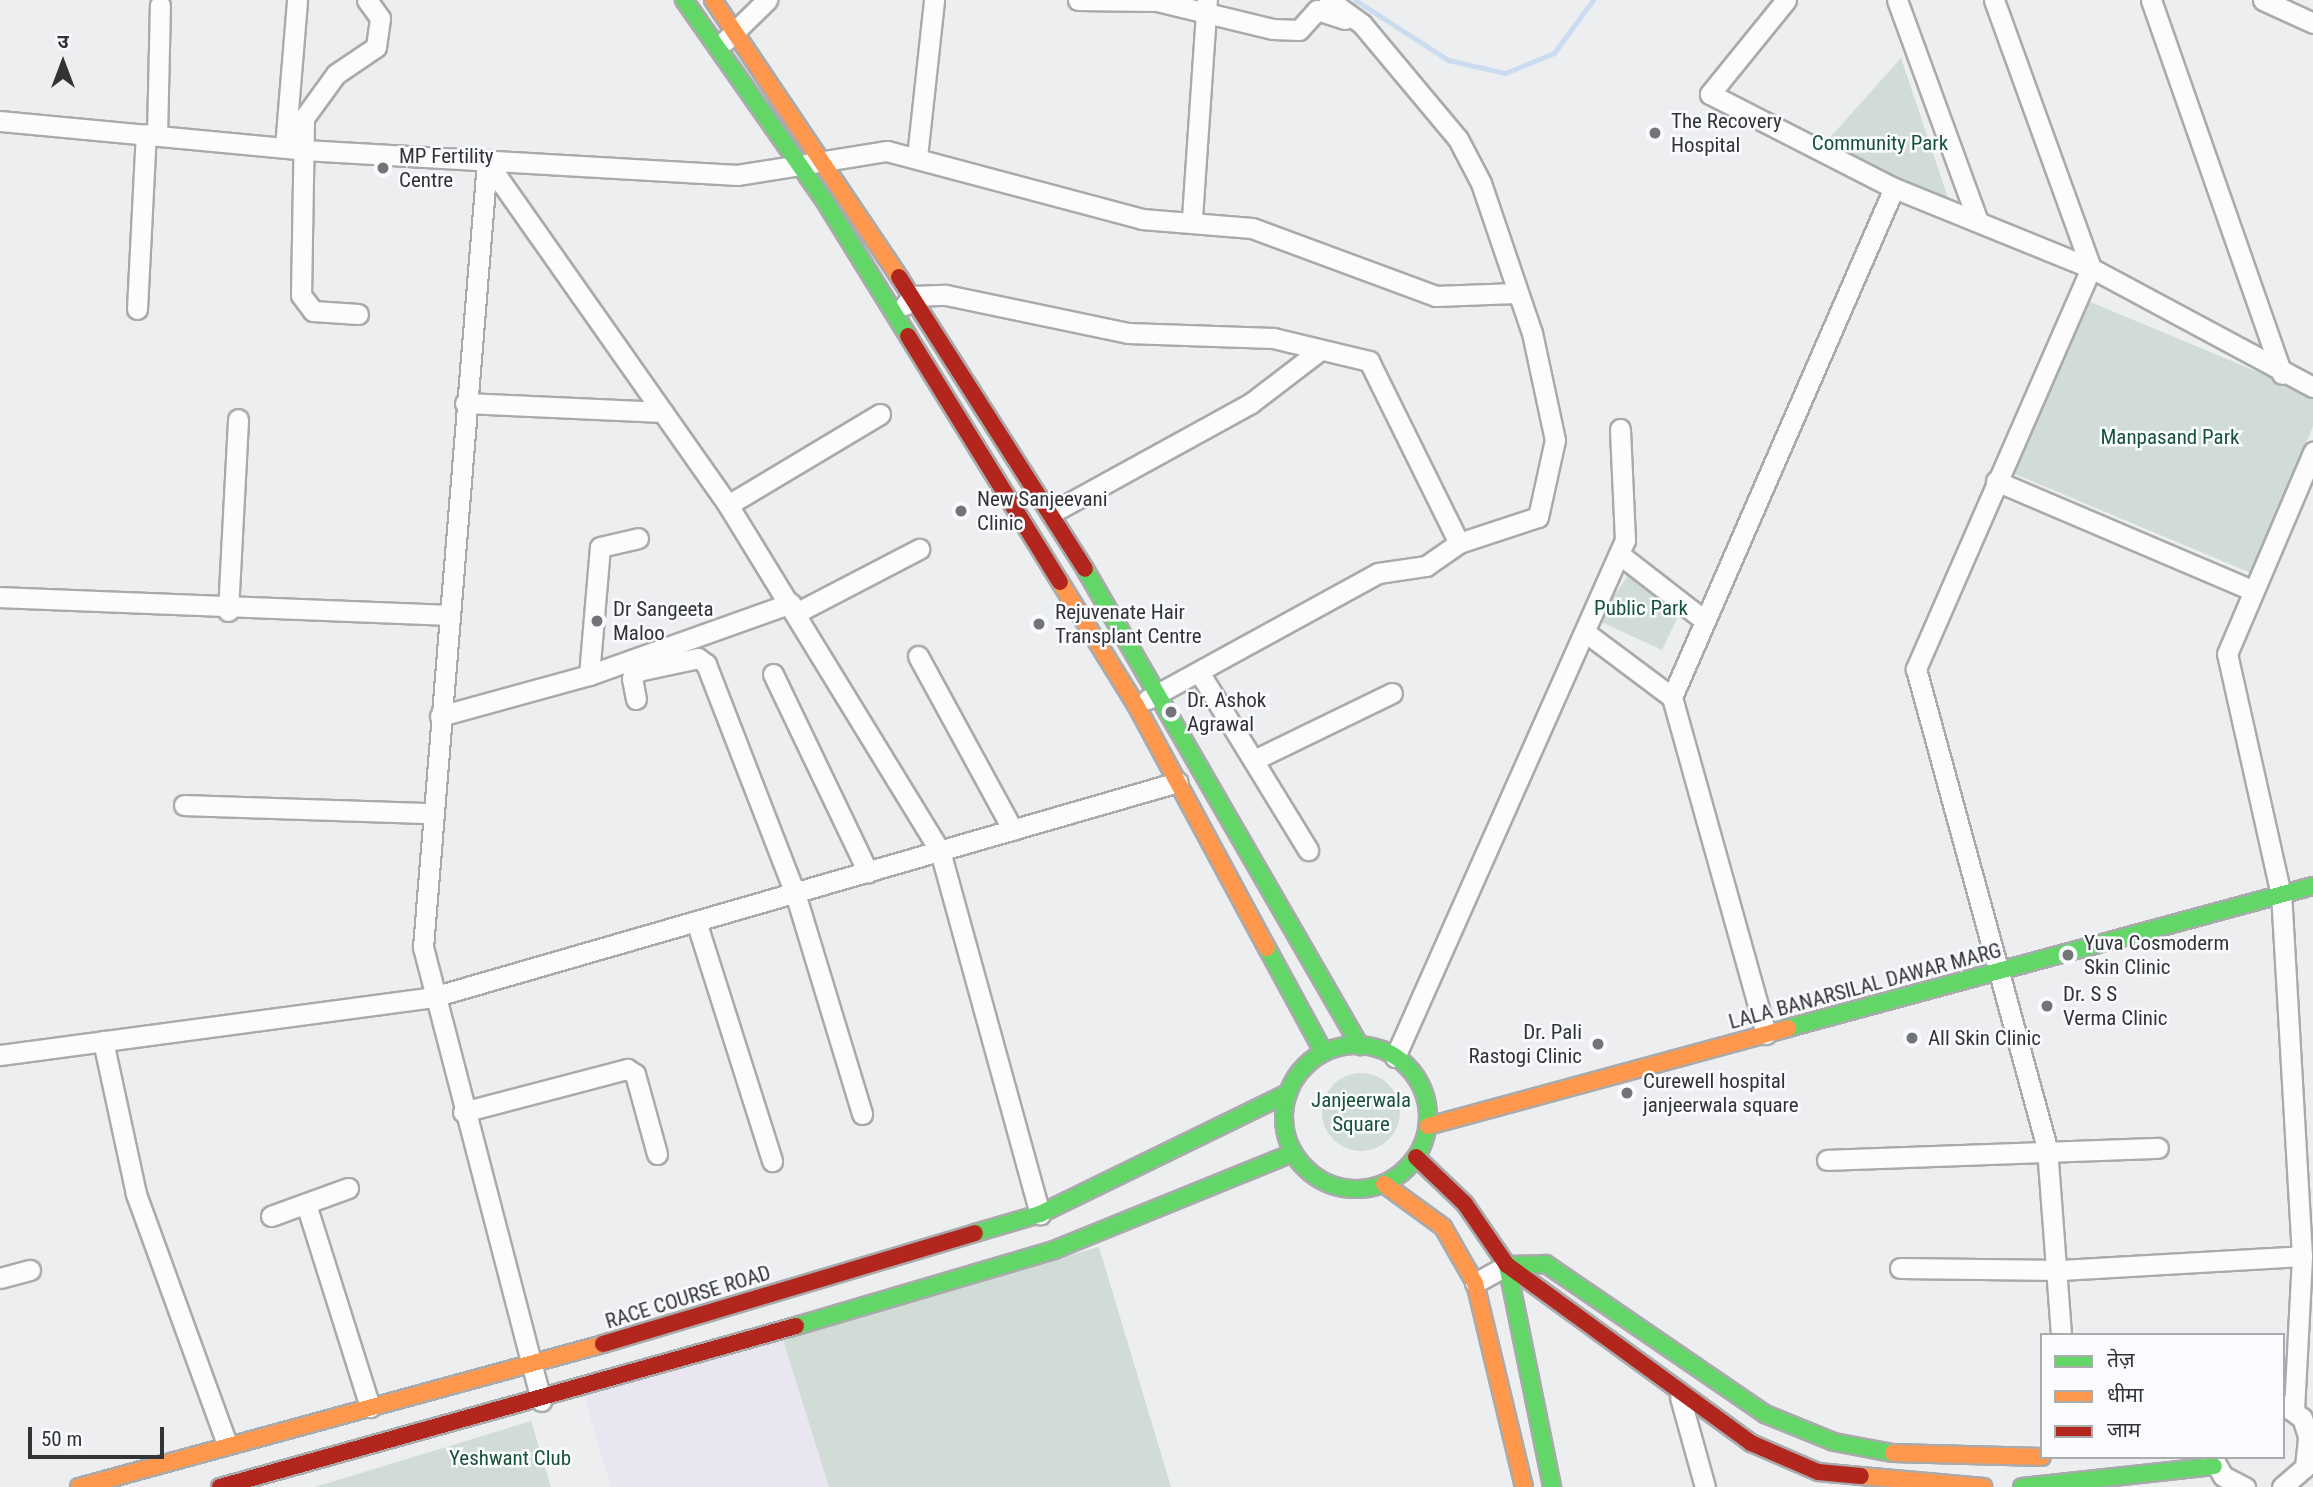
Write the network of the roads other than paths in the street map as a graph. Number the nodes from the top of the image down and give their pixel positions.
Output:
1 (297, 0) edge
2 (367, 0) edge
3 (684, 0) edge
4 (713, 0) edge
5 (767, 0) edge
6 (934, 0) edge
7 (1078, 0) edge
8 (1329, 0) edge
9 (1786, 0) edge
10 (1897, 0) edge
11 (1994, 0) edge
12 (2151, 0) edge
13 (2263, 0) edge
14 (160, 5) dead end
15 (1206, 6) edge
16 (2313, 23) edge
17 (1362, 24) junction
18 (735, 31) junction
19 (720, 47) junction
20 (296, 108) junction
21 (0, 121) edge
22 (151, 135) junction
23 (294, 149) junction
24 (917, 157) junction
25 (824, 160) junction
26 (487, 162) junction
27 (799, 167) junction
28 (1894, 188) junction
29 (1192, 218) junction
30 (1978, 221) junction
31 (2091, 268) junction
32 (1516, 293) junction
33 (913, 296) junction
34 (137, 309) dead end
35 (358, 314) dead end
36 (895, 316) junction
37 (1319, 351) junction
38 (2282, 374) junction
39 (2313, 387) edge
40 (465, 403) junction
41 (663, 412) junction
42 (880, 414) dead end
43 (238, 419) dead end
44 (1620, 429) dead end
45 (2313, 452) edge
46 (1996, 481) junction
47 (728, 505) junction
48 (1051, 513) junction
49 (638, 538) dead end
50 (1459, 543) junction
51 (919, 549) dead end
52 (1619, 554) junction
53 (2254, 591) junction
54 (0, 597) edge
55 (793, 608) junction
56 (228, 611) junction
57 (448, 615) junction
58 (1704, 620) junction
59 (1585, 632) junction
60 (685, 651) junction
61 (918, 656) dead end
62 (1199, 672) junction
63 (773, 674) dead end
64 (589, 676) junction
65 (1159, 693) junction
66 (1392, 693) dead end
67 (1672, 697) junction
68 (636, 699) dead end
69 (1136, 705) junction
70 (440, 716) junction
71 (1256, 759) junction
72 (1178, 782) junction
73 (184, 805) dead end
74 (431, 813) junction
75 (1013, 830) junction
76 (1308, 850) dead end
77 (940, 851) junction
78 (868, 872) junction
79 (2313, 886) edge
80 (795, 893) junction
81 (2281, 895) junction
82 (696, 921) junction
83 (1997, 972) junction
84 (433, 997) junction
85 (1766, 1034) junction
86 (103, 1041) junction
87 (1360, 1046) junction
88 (1324, 1053) junction
89 (0, 1055) edge
90 (1395, 1056) junction
91 (1289, 1093) junction
92 (463, 1112) junction
93 (862, 1114) dead end
94 (1428, 1126) junction
95 (2047, 1148) junction
96 (2158, 1148) dead end
97 (1293, 1153) junction
98 (657, 1154) dead end
99 (1416, 1157) junction
100 (1827, 1160) dead end
101 (772, 1161) dead end
102 (1384, 1184) junction
103 (348, 1188) dead end
104 (306, 1203) junction
105 (1040, 1214) junction
106 (271, 1216) dead end
107 (2302, 1256) junction
108 (1507, 1265) junction
109 (1900, 1268) dead end
110 (30, 1270) dead end
111 (2061, 1270) junction
112 (0, 1278) edge
113 (1475, 1283) junction
114 (2061, 1333) edge
115 (530, 1366) junction
116 (1680, 1397) junction
117 (541, 1401) junction
118 (370, 1407) junction
119 (2289, 1407) edge
120 (2311, 1437) edge
121 (227, 1444) junction
122 (2040, 1457) edge
123 (2213, 1462) edge
124 (79, 1487) edge
125 (220, 1487) edge
126 (1524, 1487) edge
127 (1552, 1487) edge
128 (1705, 1487) edge
129 (1984, 1487) edge
130 (2022, 1487) edge
131 (2245, 1487) edge
132 (2282, 1487) edge

1 - 20 street
2 - 20 street
3 - 19 main road
4 - 18 main road
5 - 18 street
6 - 24 street
7 - 15 street
8 - 17 street
9 - 28 street
10 - 30 street
11 - 31 street
12 - 38 street
13 - 16 street
14 - 22 street
15 - 17 street
15 - 29 street
17 - 32 street
18 - 19 street
18 - 25 main road
19 - 27 main road
20 - 23 street
21 - 22 street
22 - 23 street
22 - 34 street
23 - 26 street
23 - 35 street
24 - 25 street
24 - 29 street
25 - 27 street
25 - 33 main road
26 - 27 street
26 - 40 street
26 - 41 street
27 - 36 main road
28 - 30 street
28 - 58 street
29 - 32 street
30 - 31 street
31 - 38 street
31 - 46 street
32 - 50 street
33 - 36 street
33 - 37 street
33 - 48 main road
36 - 69 main road
37 - 48 street
37 - 50 street
38 - 39 street
40 - 41 street
40 - 57 street
41 - 47 street
42 - 47 street
43 - 56 street
44 - 52 street
45 - 53 street
46 - 53 street
46 - 83 street
47 - 55 street
48 - 65 main road
49 - 64 street
50 - 62 street
51 - 55 street
52 - 58 street
52 - 59 street
53 - 81 street
54 - 56 street
55 - 60 street
55 - 77 street
56 - 57 street
57 - 70 street
58 - 67 street
59 - 67 street
59 - 90 street
60 - 64 street
60 - 68 street
60 - 80 street
61 - 75 street
62 - 65 street
62 - 71 street
63 - 78 street
64 - 70 street
65 - 69 street
65 - 87 main road
66 - 71 street
67 - 85 street
69 - 72 main road
70 - 74 street
71 - 76 street
72 - 75 street
72 - 88 main road
73 - 74 street
74 - 84 street
75 - 77 street
77 - 78 street
77 - 105 street
78 - 80 street
79 - 81 main road, LALA BANARSILAL DAWAR MARG
80 - 82 street
80 - 93 street
81 - 83 main road, LALA BANARSILAL DAWAR MARG
81 - 107 street
82 - 84 street
82 - 101 street
83 - 85 main road, LALA BANARSILAL DAWAR MARG
83 - 95 street
84 - 86 street
84 - 92 street
85 - 94 main road, LALA BANARSILAL DAWAR MARG
86 - 89 street
86 - 121 street
87 - 88 main road
87 - 90 main road
88 - 91 main road
90 - 94 main road
91 - 97 main road
91 - 105 main road, RACE COURSE ROAD
92 - 98 street
92 - 115 street
94 - 99 main road
95 - 96 street
95 - 100 street
95 - 111 street
97 - 102 main road
97 - 117 main road
99 - 102 main road
99 - 108 main road
102 - 113 main road
103 - 104 street
104 - 106 street
104 - 118 street
105 - 115 main road, RACE COURSE ROAD
107 - 111 street
107 - 119 street
108 - 113 street
108 - 116 main road
108 - 122 main road
108 - 127 main road
109 - 111 street
110 - 112 street
111 - 114 street
113 - 126 main road
115 - 117 street
115 - 118 main road, RACE COURSE ROAD
116 - 128 street
116 - 129 main road
117 - 125 main road
118 - 121 main road, RACE COURSE ROAD
119 - 120 street
120 - 132 street
121 - 124 main road, RACE COURSE ROAD
123 - 130 main road
123 - 131 street

